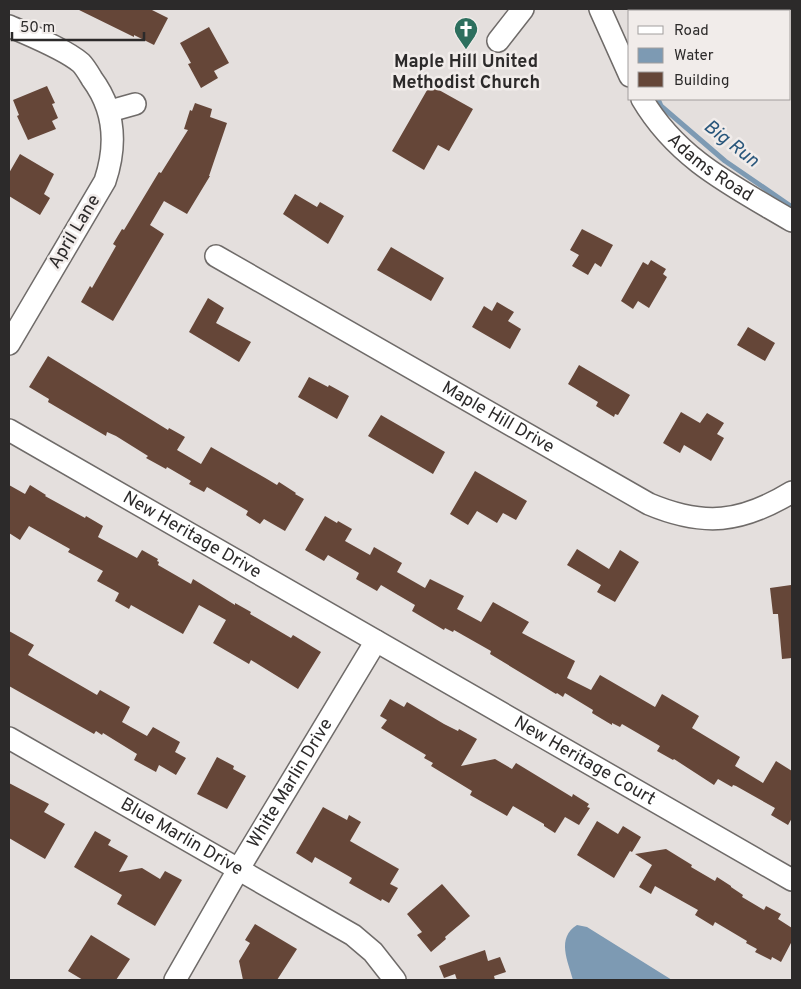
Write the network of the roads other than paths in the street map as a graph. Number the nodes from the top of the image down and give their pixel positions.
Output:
1 (523, 9) edge
2 (600, 9) edge
3 (9, 26) edge
4 (498, 41) dead end
5 (628, 72) edge
6 (643, 100) edge
7 (135, 104) dead end
8 (110, 111) junction
9 (792, 221) edge
10 (216, 256) dead end
11 (9, 344) edge
12 (9, 430) edge
13 (792, 492) edge
14 (376, 641) junction
15 (9, 738) edge
16 (238, 870) junction
17 (792, 880) edge
18 (175, 980) edge
19 (395, 980) edge

1 - 4 street
2 - 5 street
3 - 8 street, April Lane
6 - 9 street, Adams Road
7 - 8 street
8 - 11 street, April Lane
10 - 13 street, Maple Hill Drive
12 - 14 street, New Heritage Drive
14 - 16 street, White Marlin Drive
14 - 17 street, New Heritage Court
15 - 16 street, Blue Marlin Drive
16 - 18 street, White Marlin Drive
16 - 19 street, Blue Marlin Drive

